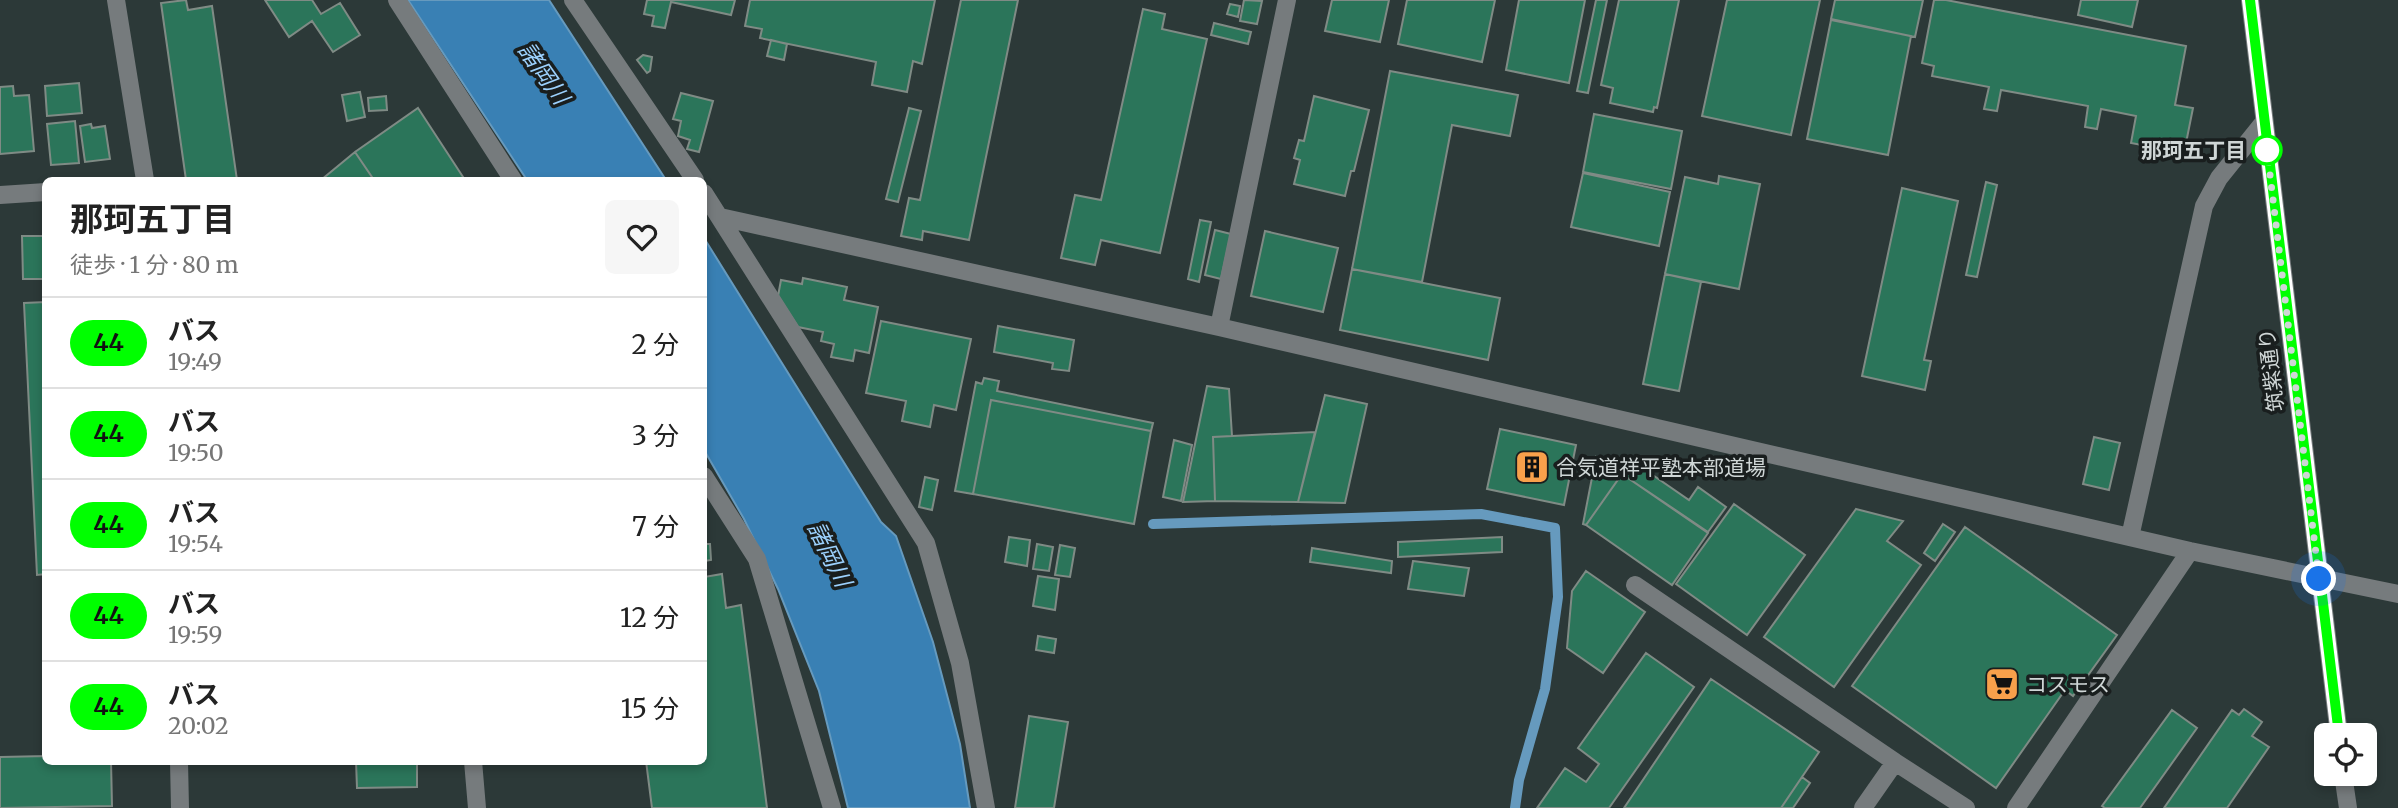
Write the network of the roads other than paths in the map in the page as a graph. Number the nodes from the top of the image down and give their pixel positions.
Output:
1 (116, 0) edge
2 (397, 0) edge
3 (573, 0) edge
4 (1287, 0) edge
5 (2250, 0) edge
6 (2264, 122) junction
7 (145, 177) edge
8 (511, 177) edge
9 (693, 177) edge
10 (42, 192) edge
11 (0, 195) edge
12 (707, 197) edge
13 (720, 217) junction
14 (1219, 327) junction
15 (707, 481) edge
16 (2130, 537) junction
17 (2190, 551) junction
18 (2319, 579) junction
19 (1634, 585) dead end
20 (2398, 594) edge
21 (2337, 723) edge
22 (1895, 762) junction
23 (178, 765) edge
24 (473, 765) edge
25 (2345, 786) edge
26 (180, 808) edge
27 (477, 808) edge
28 (832, 808) edge
29 (986, 808) edge
30 (1863, 808) edge
31 (1966, 808) edge
32 (2016, 808) edge
33 (2348, 808) edge

1 - 7 street
2 - 8 street
3 - 9 street
4 - 14 street
5 - 6 street, 筑紫通り
6 - 16 street
6 - 18 street, 筑紫通り
10 - 11 street
12 - 13 street
13 - 14 street
13 - 29 street
14 - 16 street
15 - 28 street
16 - 17 street
17 - 18 street
17 - 32 street
18 - 20 street
18 - 21 street, 筑紫通り
19 - 22 street
22 - 30 street
22 - 31 street
23 - 26 street
24 - 27 street
25 - 33 street

